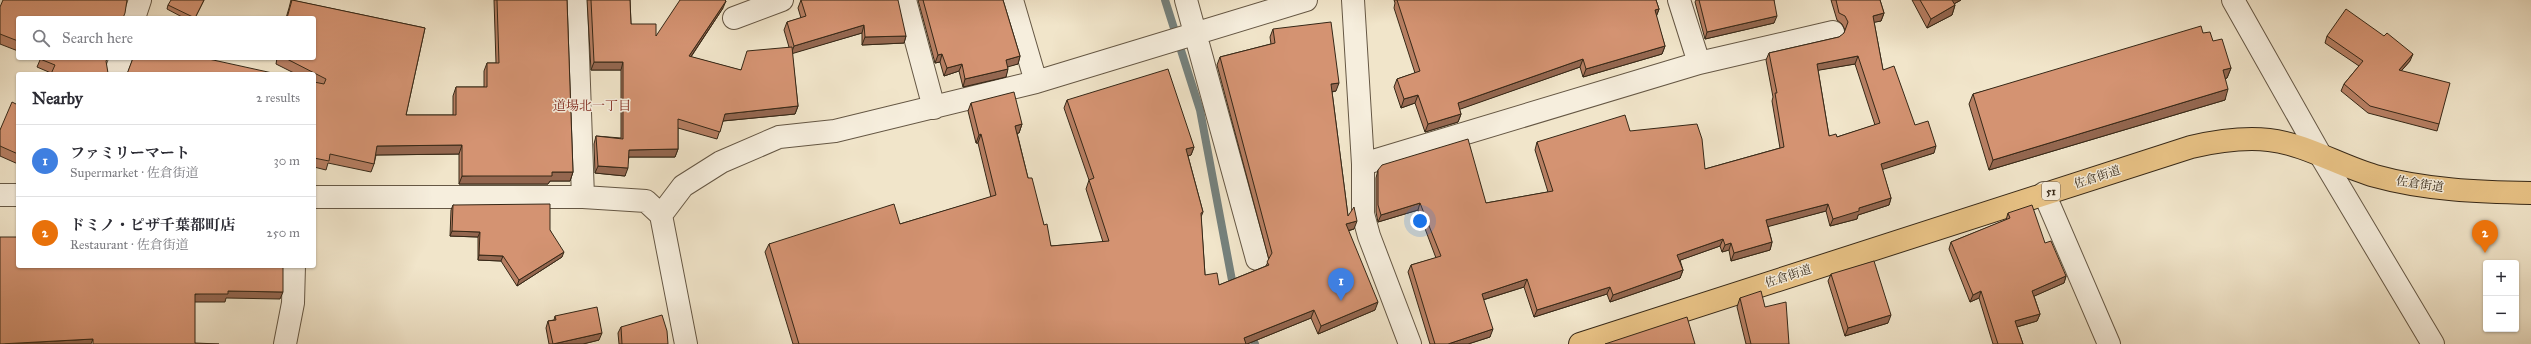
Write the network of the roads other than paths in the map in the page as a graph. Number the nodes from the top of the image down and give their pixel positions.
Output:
1 (140, 0) edge
2 (576, 0) edge
3 (782, 0) edge
4 (906, 0) edge
5 (1012, 0) edge
6 (1186, 0) edge
7 (1306, 0) edge
8 (1353, 0) edge
9 (1679, 0) edge
10 (2233, 0) edge
11 (135, 16) edge
12 (734, 18) dead end
13 (1833, 32) dead end
14 (1191, 36) junction
15 (120, 60) edge
16 (1699, 63) junction
17 (116, 72) edge
18 (1036, 82) junction
19 (934, 108) junction
20 (2321, 156) junction
21 (1363, 164) junction
22 (2531, 193) edge
23 (2044, 194) junction
24 (0, 195) edge
25 (16, 195) edge
26 (316, 197) edge
27 (583, 197) junction
28 (661, 215) junction
29 (1257, 259) dead end
30 (294, 268) edge
31 (1586, 343) edge
32 (285, 344) edge
33 (686, 344) edge
34 (1410, 344) edge
35 (2109, 344) edge
36 (2433, 344) edge

1 - 11 street
2 - 27 street
3 - 12 street
4 - 19 street
5 - 18 street
6 - 14 street
7 - 14 street
8 - 21 street
9 - 16 street
10 - 20 street
13 - 16 street
14 - 18 street
14 - 29 street
15 - 17 street
16 - 21 street
18 - 19 street
19 - 28 street
20 - 22 highway, 佐倉街道 / 51
20 - 23 highway, 佐倉街道 / 51
20 - 36 street
21 - 34 street
23 - 31 highway, 佐倉街道 / 51
23 - 35 street
24 - 25 street
26 - 27 street
27 - 28 street
28 - 33 street
30 - 32 street

